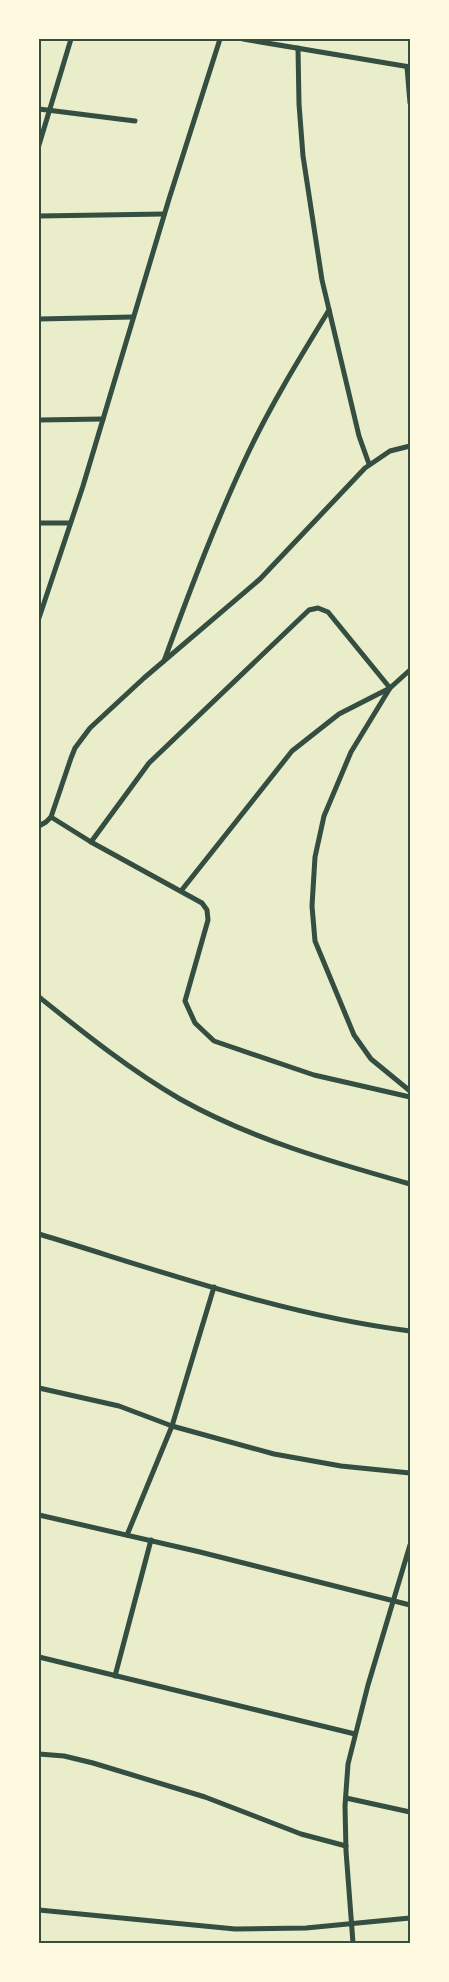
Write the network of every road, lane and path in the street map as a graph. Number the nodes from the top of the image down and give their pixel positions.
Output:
1 (71, 39) edge
2 (220, 39) edge
3 (243, 39) edge
4 (298, 48) junction
5 (409, 67) edge
6 (410, 103) edge
7 (39, 109) edge
8 (49, 111) junction
9 (135, 121) dead end
10 (39, 144) edge
11 (164, 214) junction
12 (39, 216) edge
13 (329, 310) junction
14 (133, 317) junction
15 (39, 319) edge
16 (103, 419) junction
17 (39, 420) edge
18 (410, 446) edge
19 (369, 464) junction
20 (39, 523) edge
21 (70, 523) junction
22 (39, 618) edge
23 (163, 662) junction
24 (410, 670) edge
25 (390, 688) junction
26 (51, 817) junction
27 (39, 826) edge
28 (91, 842) junction
29 (181, 891) junction
30 (39, 998) edge
31 (410, 1091) edge
32 (410, 1097) edge
33 (410, 1184) edge
34 (39, 1234) edge
35 (214, 1288) junction
36 (410, 1331) edge
37 (39, 1388) edge
38 (172, 1426) junction
39 (410, 1473) edge
40 (39, 1515) edge
41 (127, 1534) junction
42 (151, 1540) junction
43 (410, 1545) edge
44 (394, 1601) junction
45 (410, 1605) edge
46 (39, 1658) edge
47 (115, 1676) junction
48 (354, 1734) junction
49 (39, 1754) edge
50 (346, 1798) junction
51 (410, 1812) edge
52 (346, 1846) junction
53 (39, 1910) edge
54 (410, 1918) edge
55 (351, 1924) junction
56 (353, 1943) edge

1 - 8 street
2 - 11 street
3 - 4 street
4 - 5 street
4 - 13 street
5 - 6 street
7 - 8 street
8 - 9 street
8 - 10 street
11 - 12 street
11 - 14 street
13 - 19 street
13 - 23 street
14 - 15 street
14 - 16 street
16 - 17 street
16 - 21 street
18 - 19 street
19 - 23 street
20 - 21 street
21 - 22 street
23 - 26 street
24 - 25 street
25 - 28 street
25 - 29 street
25 - 31 street
26 - 27 street
26 - 28 street
28 - 29 street
29 - 32 street
30 - 33 street
34 - 35 street
35 - 36 street
35 - 38 street
37 - 38 street
38 - 39 street
38 - 41 street
40 - 41 street
41 - 42 street
42 - 44 street
42 - 47 street
43 - 44 street
44 - 45 street
44 - 48 street
46 - 47 street
47 - 48 street
48 - 50 street
49 - 52 street
50 - 51 street
50 - 52 street
52 - 55 street
53 - 55 street
54 - 55 street
55 - 56 street

